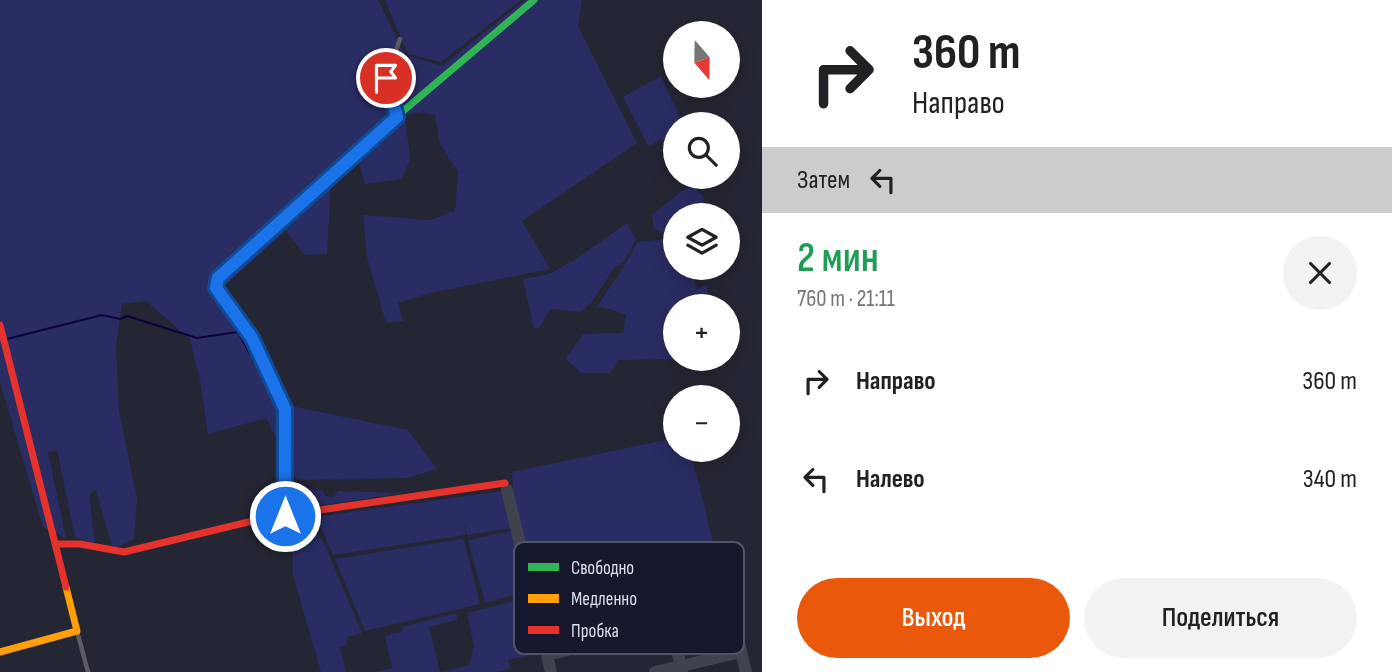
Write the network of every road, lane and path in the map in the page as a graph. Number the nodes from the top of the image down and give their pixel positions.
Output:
1 (534, 0) edge
2 (400, 39) dead end
3 (397, 117) junction
4 (0, 325) edge
5 (505, 483) dead end
6 (285, 516) junction
7 (56, 544) junction
8 (78, 631) junction
9 (0, 652) edge
10 (88, 672) edge

1 - 3 street
2 - 3 street
3 - 6 street
4 - 7 street
5 - 6 street
6 - 7 street
7 - 8 street
8 - 9 street
8 - 10 street

